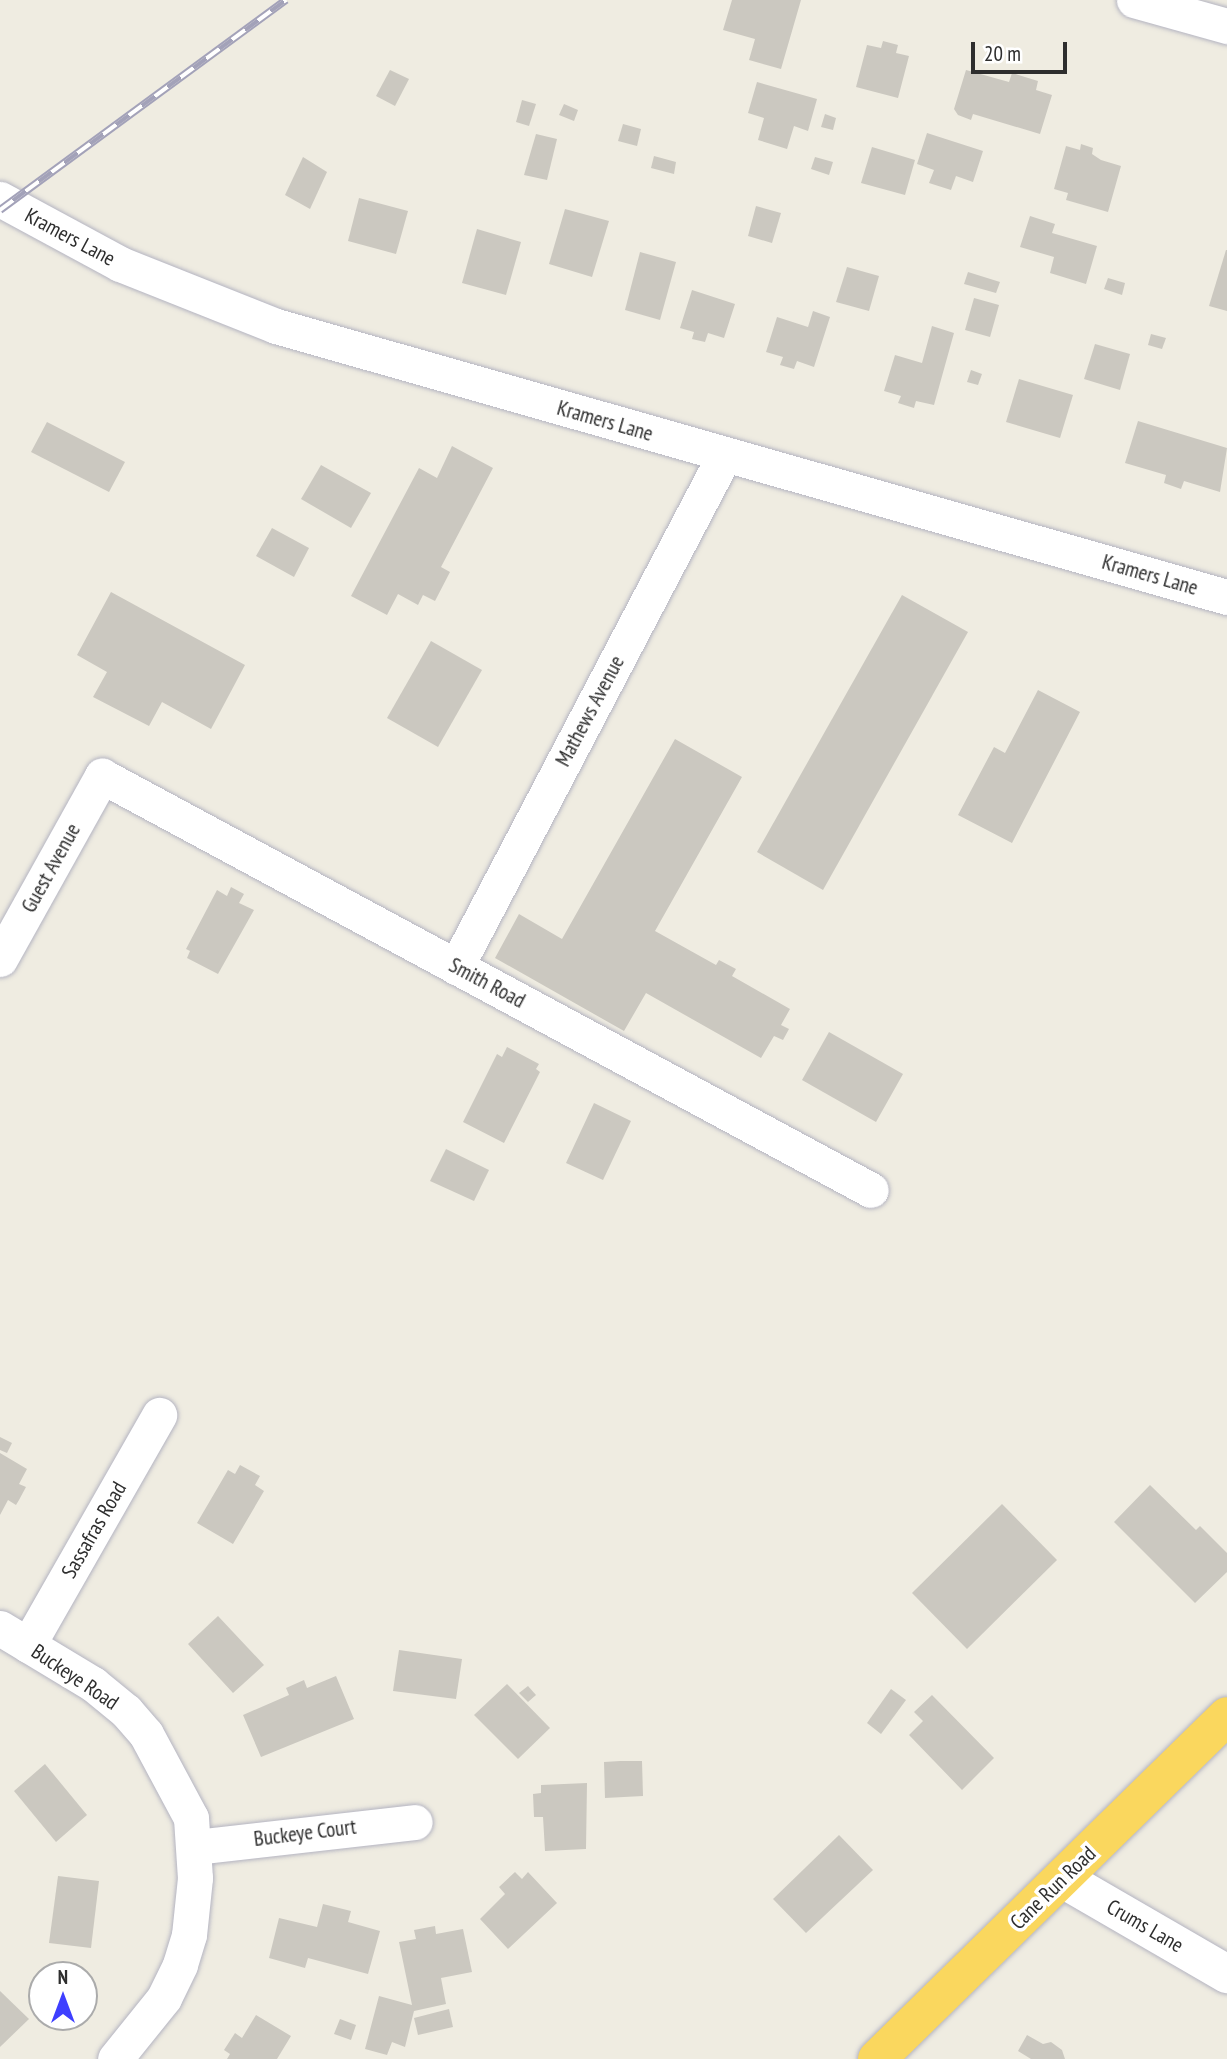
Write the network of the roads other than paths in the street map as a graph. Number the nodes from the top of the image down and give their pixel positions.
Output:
1 (1134, 0) edge
2 (1227, 26) edge
3 (0, 199) edge
4 (724, 456) junction
5 (1227, 597) edge
6 (102, 776) joint
7 (0, 959) edge
8 (456, 967) junction
9 (871, 1191) dead end
10 (159, 1415) dead end
11 (14, 1637) edge
12 (1227, 1716) edge
13 (415, 1822) dead end
14 (196, 1847) junction
15 (1063, 1879) junction
16 (1227, 1973) edge
17 (115, 2059) edge
18 (877, 2059) edge

1 - 2 street
3 - 4 street, Kramers Lane
4 - 5 street, Kramers Lane
4 - 8 street, Mathews Avenue
6 - 7 street, Guest Avenue
6 - 8 street, Smith Road
8 - 9 street, Smith Road
10 - 11 street, Sassafras Road
11 - 14 street, Buckeye Road
12 - 15 highway, Cane Run Road
13 - 14 street, Buckeye Court
14 - 17 street, Buckeye Road
15 - 16 main road, Crums Lane
15 - 18 highway, Cane Run Road

